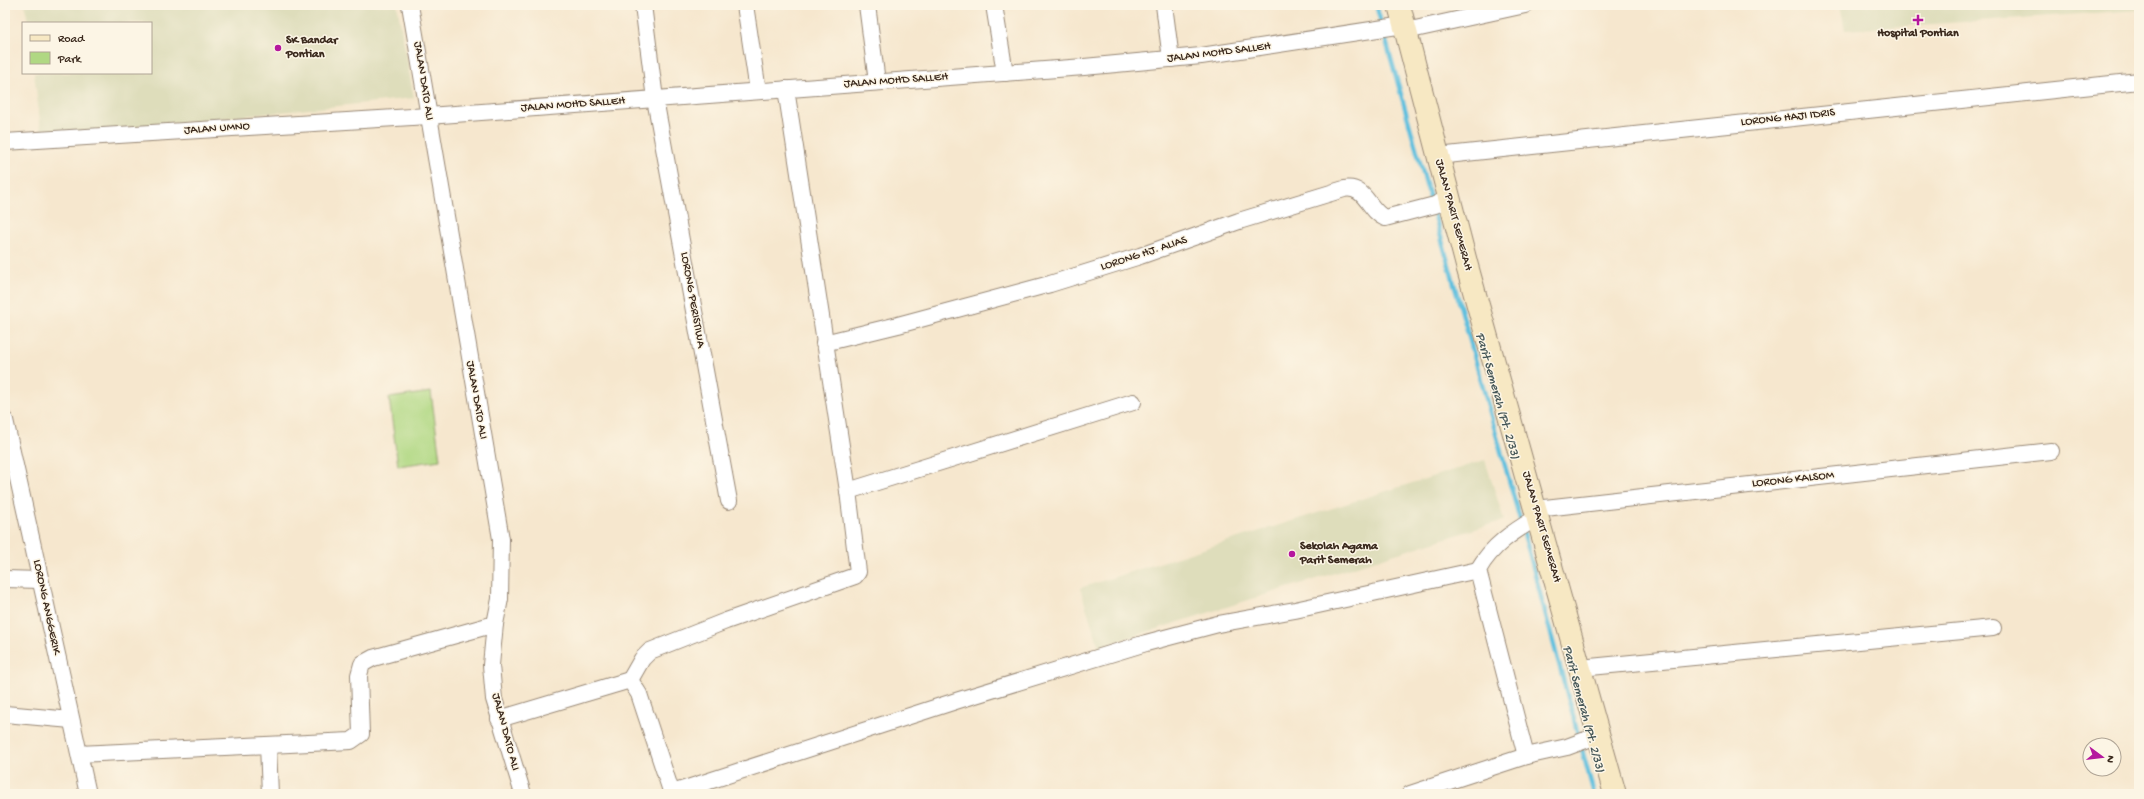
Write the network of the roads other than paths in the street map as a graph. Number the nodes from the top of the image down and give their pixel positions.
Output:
1 (410, 5) edge
2 (643, 5) edge
3 (745, 5) edge
4 (867, 5) edge
5 (994, 5) edge
6 (1164, 5) edge
7 (1525, 5) edge
8 (1399, 22) edge
9 (1171, 59) junction
10 (1005, 73) junction
11 (2139, 81) edge
12 (877, 82) junction
13 (786, 89) junction
14 (758, 91) junction
15 (655, 99) junction
16 (428, 116) junction
17 (5, 142) edge
18 (1438, 156) junction
19 (1442, 201) junction
20 (824, 342) junction
21 (1133, 402) dead end
22 (5, 420) edge
23 (2051, 451) dead end
24 (848, 491) junction
25 (728, 501) dead end
26 (1537, 513) junction
27 (1478, 570) junction
28 (5, 579) edge
29 (40, 580) junction
30 (495, 624) junction
31 (1993, 628) dead end
32 (1580, 668) junction
33 (630, 680) junction
34 (5, 714) edge
35 (499, 719) junction
36 (71, 720) junction
37 (1595, 737) junction
38 (268, 745) junction
39 (79, 754) junction
40 (1526, 756) junction
41 (672, 793) edge
42 (88, 794) edge
43 (270, 794) edge
44 (523, 794) edge
45 (1410, 794) edge
46 (1615, 794) edge

1 - 16 street, JALAN DATO ALI
2 - 15 street, LORONG PERISTIWA
3 - 14 street
4 - 12 street
5 - 10 street
6 - 9 street
7 - 8 street, JALAN MOHD SALLEH
8 - 9 street, JALAN MOHD SALLEH
8 - 18 main road, JALAN PARIT SEMERAH
9 - 10 street, JALAN MOHD SALLEH
10 - 12 street, JALAN MOHD SALLEH
11 - 18 street, LORONG HAJI IDRIS
12 - 13 street, JALAN MOHD SALLEH
13 - 14 street, JALAN MOHD SALLEH
13 - 20 street
14 - 15 street, JALAN MOHD SALLEH
15 - 16 street, JALAN MOHD SALLEH
15 - 25 street, LORONG PERISTIWA
16 - 17 street, JALAN UMNO
16 - 30 street, JALAN DATO ALI
18 - 19 main road, JALAN PARIT SEMERAH
19 - 20 street, LORONG HJ. ALIAS
19 - 26 main road, JALAN PARIT SEMERAH
20 - 24 street
21 - 24 street
22 - 29 street, LORONG ANGGERIK
23 - 26 street, LORONG KALSOM
24 - 33 street
26 - 27 street
26 - 32 main road, JALAN PARIT SEMERAH
27 - 40 street
27 - 41 street
28 - 29 street
29 - 36 street, LORONG ANGGERIK
30 - 35 street, JALAN DATO ALI
30 - 38 street
31 - 32 street
32 - 37 main road, JALAN PARIT SEMERAH
33 - 35 street
33 - 41 street
34 - 36 street
35 - 44 street, JALAN DATO ALI
36 - 39 street, LORONG ANGGERIK
37 - 40 street
37 - 46 main road, JALAN PARIT SEMERAH
38 - 39 street
38 - 43 street
39 - 42 street, LORONG ANGGERIK
40 - 45 street

